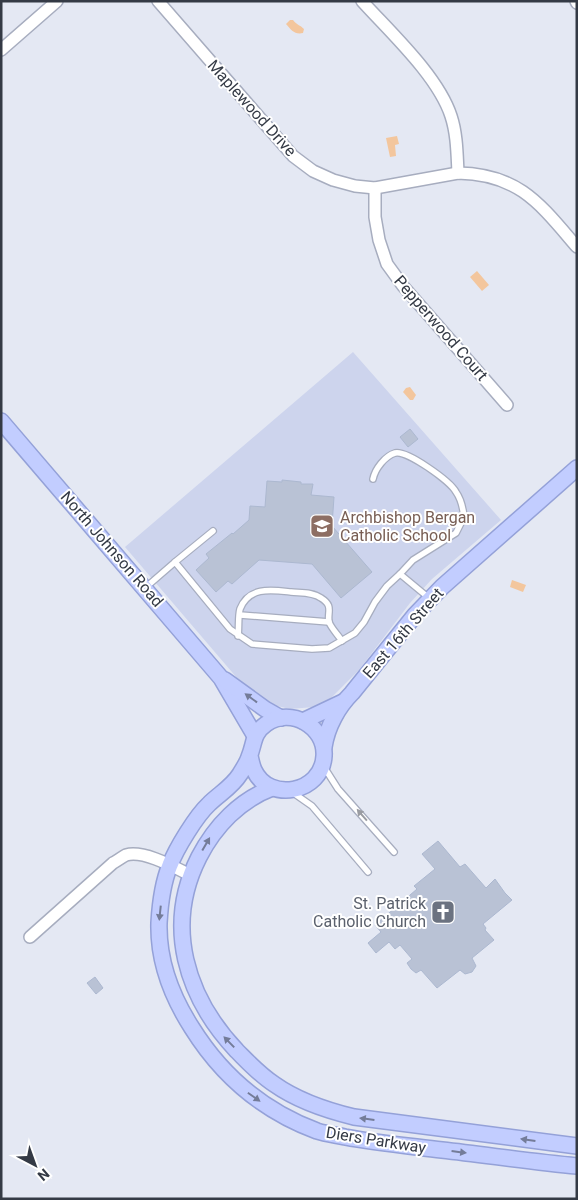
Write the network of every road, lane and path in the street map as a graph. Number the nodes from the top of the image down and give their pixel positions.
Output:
1 (57, 1) edge
2 (158, 1) edge
3 (362, 1) edge
4 (4, 43) edge
5 (458, 173) junction
6 (376, 188) junction
7 (573, 234) edge
8 (577, 247) edge
9 (507, 405) dead end
10 (1, 422) edge
11 (577, 468) edge
12 (373, 479) dead end
13 (213, 531) dead end
14 (175, 562) junction
15 (400, 574) junction
16 (145, 588) junction
17 (430, 599) junction
18 (240, 615) junction
19 (329, 622) junction
20 (238, 636) junction
21 (342, 641) junction
22 (222, 678) junction
23 (344, 702) junction
24 (281, 718) junction
25 (303, 721) junction
26 (255, 736) junction
27 (324, 747) junction
28 (250, 756) junction
29 (323, 764) junction
30 (272, 788) junction
31 (290, 791) junction
32 (394, 852) dead end
33 (170, 866) junction
34 (368, 872) dead end
35 (190, 875) junction
36 (30, 937) dead end
37 (577, 1146) edge
38 (577, 1166) edge

1 - 4 street
2 - 6 street, Maplewood Drive
3 - 5 street
5 - 6 street, Maplewood Drive
5 - 7 street, Maplewood Drive
6 - 9 street, Pepperwood Court
7 - 8 street, Maplewood Drive
10 - 16 main road, North Johnson Road
11 - 17 main road, East 16th Street
12 - 15 lane
13 - 14 lane
14 - 16 lane
14 - 20 lane
15 - 17 lane
15 - 21 lane
16 - 22 main road, North Johnson Road
17 - 23 main road, East 16th Street
18 - 19 lane
18 - 19 lane
18 - 20 lane
19 - 21 lane
20 - 21 lane
24 -> 22 main road, North Johnson Road
22 - 26 main road, North Johnson Road
23 - 25 main road, East 16th Street
23 - 27 main road, East 16th Street
24 - 25 main road
24 - 26 main road
25 - 27 main road
26 - 28 main road
27 - 29 main road
28 - 30 main road
28 - 33 main road, Diers Parkway
29 - 31 main road
32 -> 29 lane
30 - 31 main road
35 -> 30 main road, Diers Parkway
31 - 34 lane
33 - 35 street
33 - 36 street
33 -> 38 main road, Diers Parkway
37 -> 35 main road, Diers Parkway

